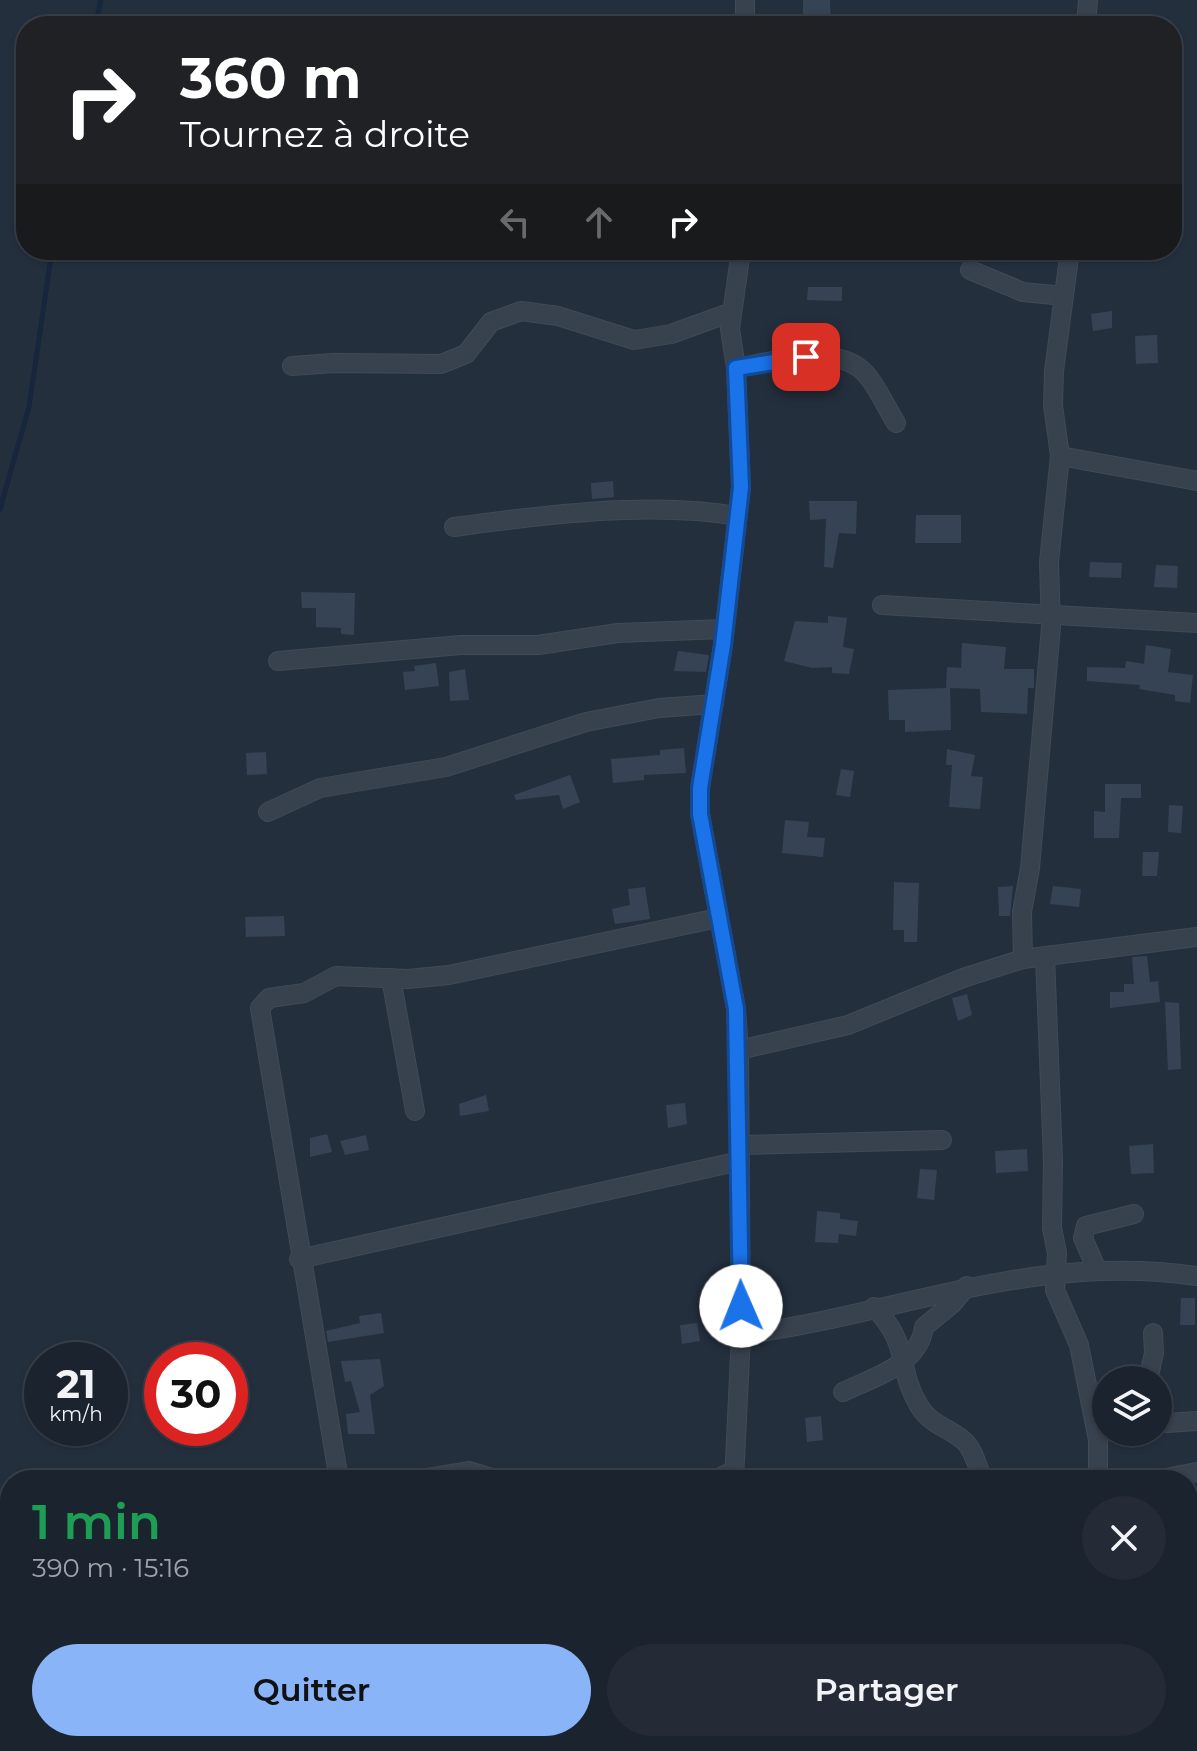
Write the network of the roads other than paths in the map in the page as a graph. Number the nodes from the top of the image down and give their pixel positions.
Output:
1 (740, 260) edge
2 (1069, 260) edge
3 (970, 270) dead end
4 (1064, 296) junction
5 (732, 312) junction
6 (292, 366) dead end
7 (736, 368) junction
8 (896, 423) dead end
9 (1060, 456) junction
10 (1197, 481) edge
11 (737, 516) junction
12 (454, 527) dead end
13 (882, 605) dead end
14 (1050, 613) junction
15 (1197, 623) edge
16 (724, 629) junction
17 (278, 661) dead end
18 (714, 704) junction
19 (268, 812) dead end
20 (718, 918) junction
21 (1197, 937) edge
22 (1045, 956) junction
23 (1023, 959) junction
24 (391, 978) junction
25 (739, 1050) junction
26 (415, 1111) dead end
27 (942, 1140) dead end
28 (740, 1153) junction
29 (1134, 1214) dead end
30 (299, 1259) junction
31 (1097, 1270) junction
32 (1053, 1273) junction
33 (1197, 1276) edge
34 (967, 1286) junction
35 (874, 1307) junction
36 (1153, 1333) dead end
37 (741, 1335) junction
38 (903, 1361) junction
39 (1149, 1366) edge
40 (843, 1392) dead end
41 (1197, 1421) edge
42 (1172, 1423) edge
43 (337, 1470) edge
44 (733, 1470) edge
45 (979, 1470) edge
46 (1100, 1470) edge

1 - 5 street
2 - 4 street
3 - 4 street
4 - 9 street
5 - 6 street
5 - 7 street
7 - 8 street
7 - 11 street
9 - 10 street
9 - 14 street
11 - 12 street
11 - 16 street
13 - 14 street
14 - 15 street
14 - 23 street
16 - 17 street
16 - 18 street
18 - 19 street
18 - 20 street
20 - 24 street
20 - 25 street
21 - 22 street
22 - 23 street
22 - 32 street
23 - 25 street
24 - 26 street
24 - 30 street
25 - 28 street
27 - 28 street
28 - 30 street
28 - 37 street
29 - 31 street
30 - 43 street
31 - 32 street
31 - 33 street
32 - 34 street
32 - 46 street
34 - 35 street
34 - 38 street
35 - 37 street
35 - 38 street
36 - 39 street
37 - 44 street
38 - 40 street
38 - 45 street
41 - 42 street

